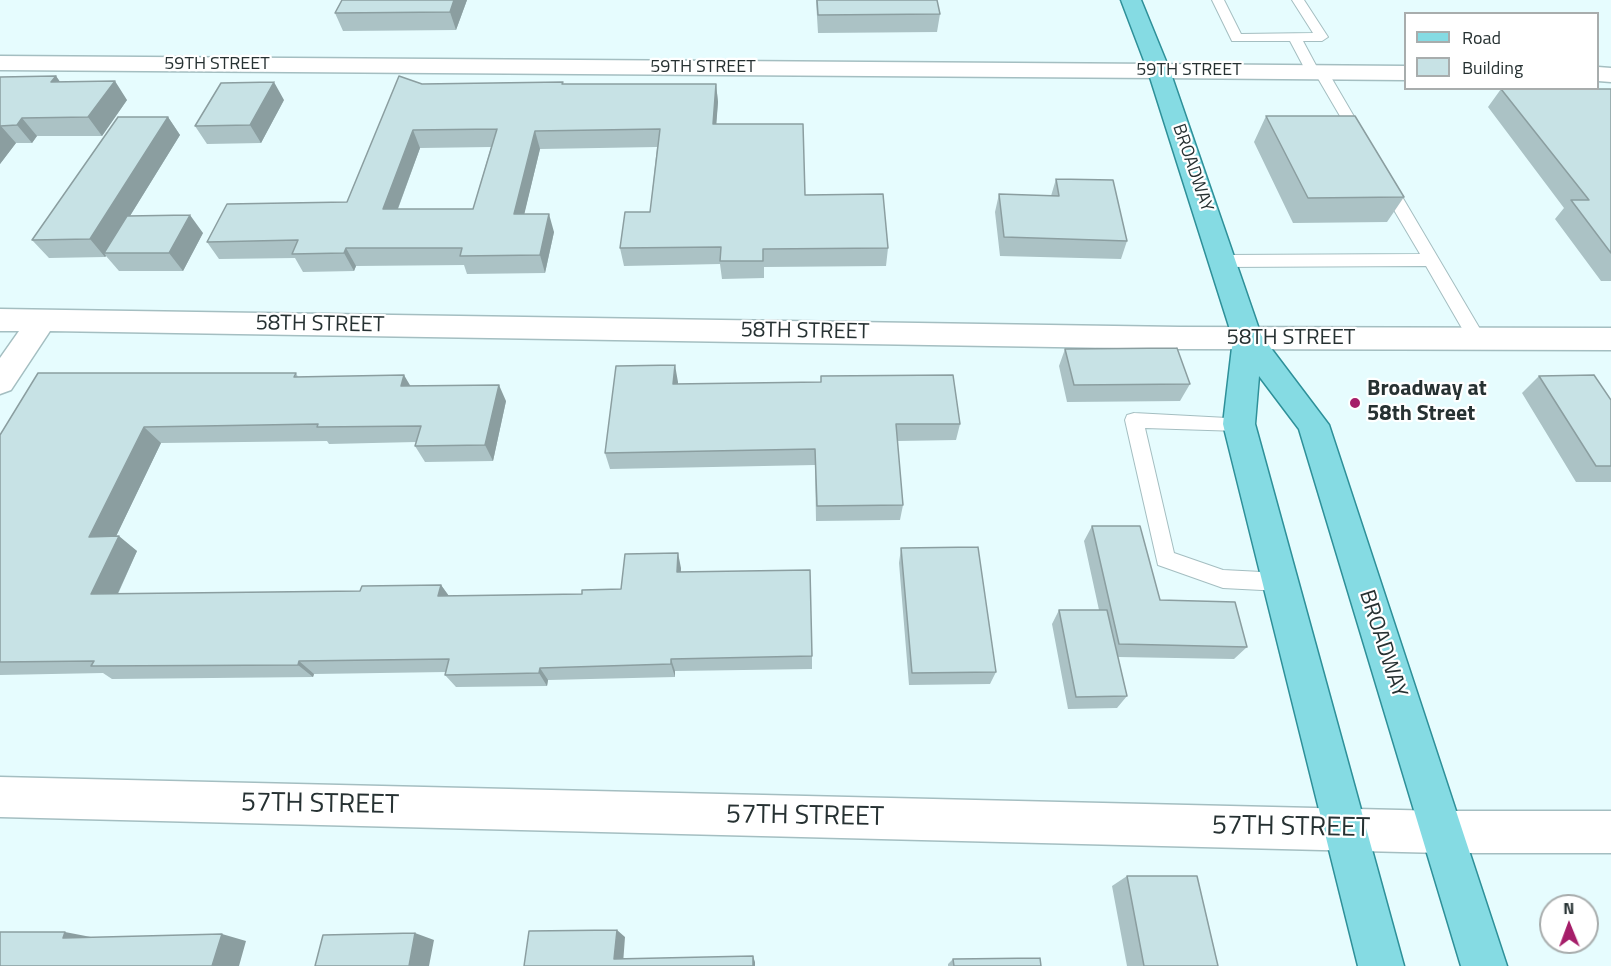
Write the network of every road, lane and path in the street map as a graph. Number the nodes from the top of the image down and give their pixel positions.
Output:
1 (1131, 0) edge
2 (1218, 0) edge
3 (1298, 0) edge
4 (1294, 37) junction
5 (0, 63) edge
6 (1159, 71) junction
7 (1317, 72) junction
8 (1404, 73) edge
9 (1367, 152) edge
10 (1379, 171) edge
11 (1431, 260) junction
12 (1223, 261) junction
13 (0, 320) edge
14 (42, 320) junction
15 (1248, 339) junction
16 (1477, 339) junction
17 (1611, 339) edge
18 (0, 382) edge
19 (1239, 424) junction
20 (1281, 582) junction
21 (0, 797) edge
22 (1347, 829) junction
23 (1442, 832) junction
24 (1611, 832) edge
25 (1382, 966) edge
26 (1484, 966) edge

1 - 6 main road, BROADWAY
2 - 4 lane
3 - 4 lane
4 - 7 lane
5 - 6 street, 59TH STREET
6 - 7 street, 59TH STREET
6 - 12 main road, BROADWAY
7 - 8 street, 59TH STREET
7 - 9 lane
10 - 11 lane
11 - 12 lane
11 - 16 lane
12 - 15 main road, BROADWAY
13 - 14 street, 58TH STREET
14 - 15 street, 58TH STREET
14 - 18 street
15 - 16 street, 58TH STREET
15 - 19 main road, BROADWAY
15 - 23 main road, BROADWAY
16 - 17 street, 58TH STREET
19 - 20 main road, BROADWAY
19 - 20 lane
20 - 22 main road, BROADWAY
21 - 22 street, 57TH STREET
22 - 23 street, 57TH STREET
22 - 25 main road, BROADWAY
23 - 24 street, 57TH STREET
23 - 26 main road, BROADWAY

